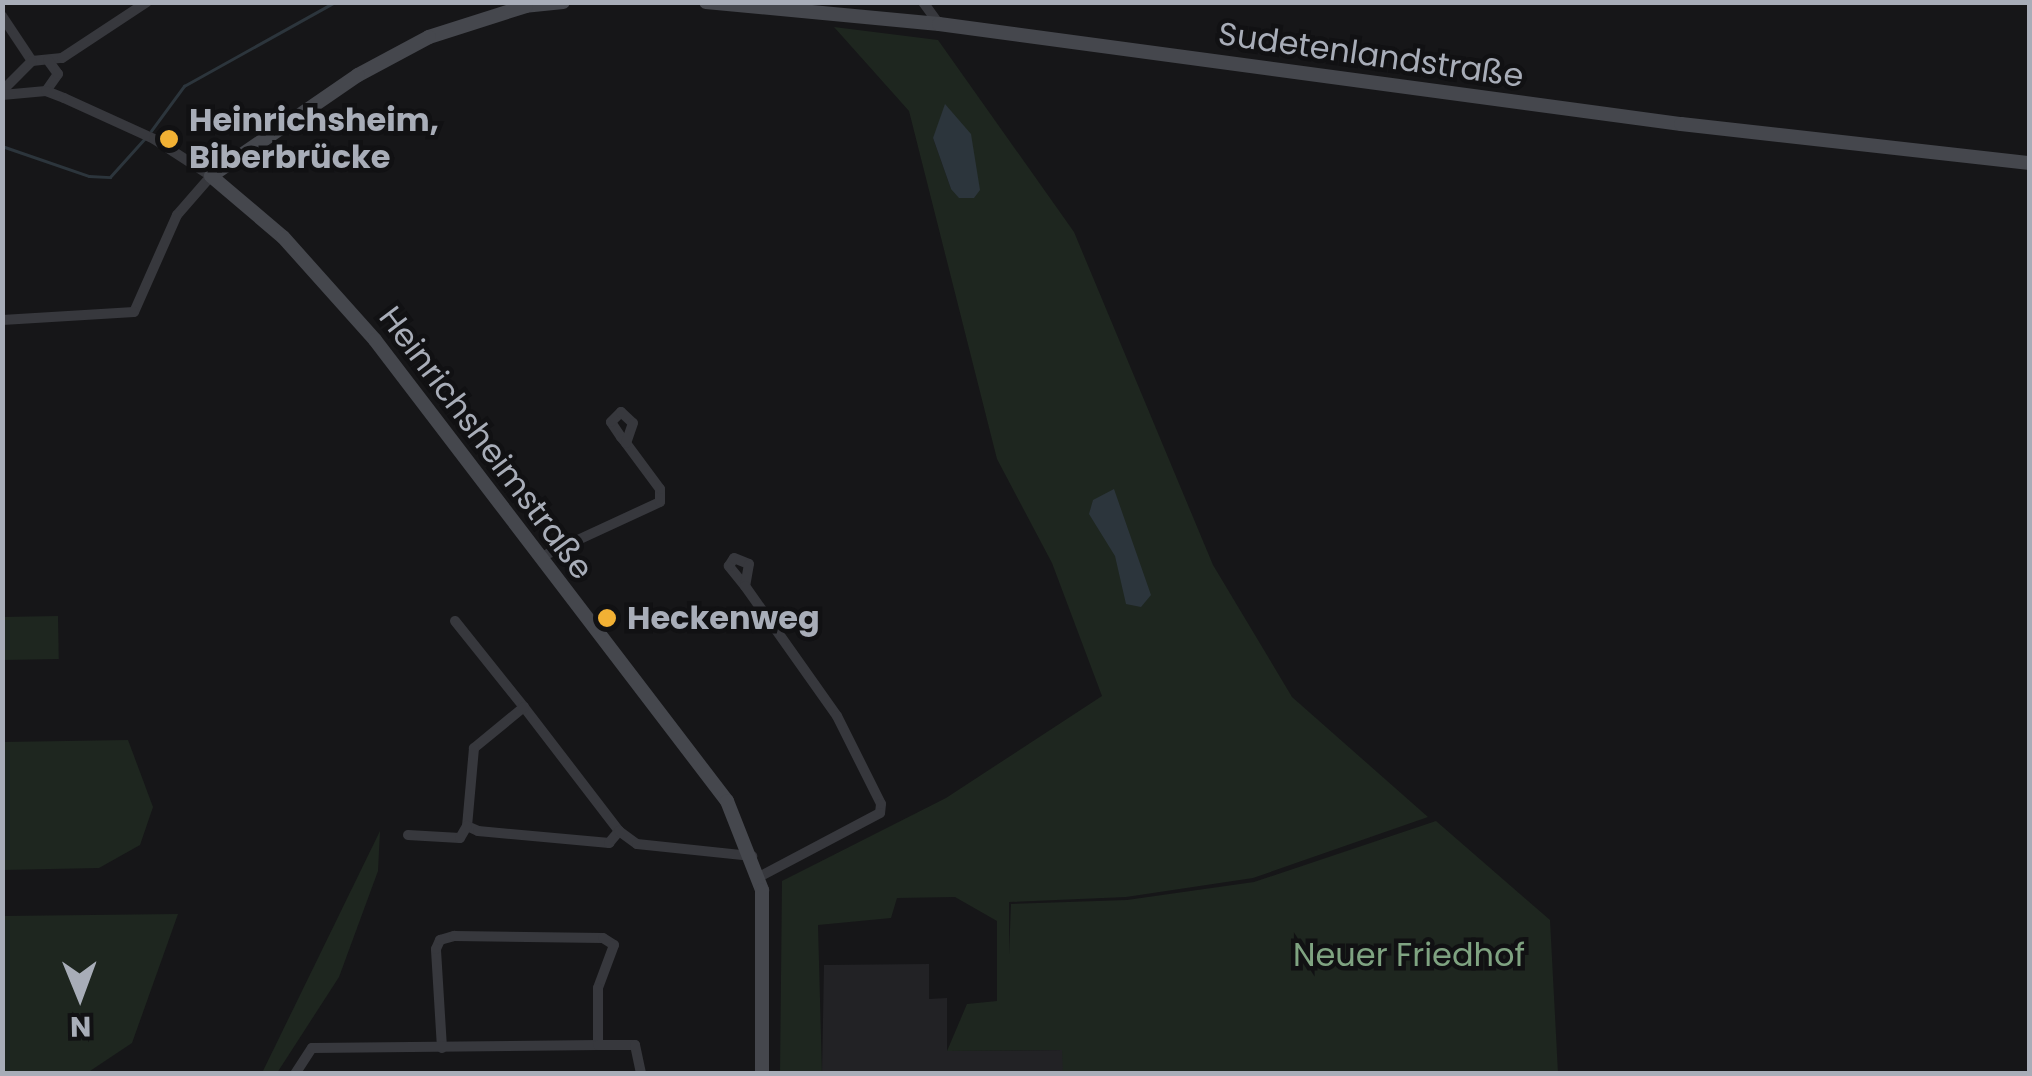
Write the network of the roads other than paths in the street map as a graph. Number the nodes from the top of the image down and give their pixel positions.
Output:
1 (147, 2) edge
2 (562, 2) edge
3 (706, 2) edge
4 (922, 2) edge
5 (2, 16) edge
6 (939, 24) junction
7 (82, 45) junction
8 (48, 60) junction
9 (32, 62) junction
10 (24, 75) junction
11 (58, 77) junction
12 (40, 91) junction
13 (2, 93) edge
14 (81, 105) junction
15 (2030, 164) edge
16 (211, 176) junction
17 (2, 320) edge
18 (626, 443) dead end
19 (542, 558) junction
20 (745, 586) dead end
21 (454, 621) dead end
22 (524, 707) junction
23 (466, 826) junction
24 (619, 831) junction
25 (408, 836) dead end
26 (753, 856) junction
27 (760, 876) junction
28 (598, 1045) junction
29 (442, 1048) junction
30 (295, 1074) edge
31 (641, 1074) edge
32 (762, 1074) edge

1 - 7 street
2 - 16 street
3 - 6 street, Sudetenlandstraße
4 - 6 street
5 - 9 street
6 - 15 street, Sudetenlandstraße
7 - 8 street
7 - 11 street
8 - 9 street
8 - 11 street, Heinrichsheimstraße
9 - 10 street, Heinrichsheimstraße
10 - 12 street
10 - 13 street, Heinrichsheimstraße
11 - 12 street
11 - 14 street, Heinrichsheimstraße
12 - 13 street, Heinrichsheimstraße
12 - 14 street, Heinrichsheimstraße
14 - 16 street, Heinrichsheimstraße
16 - 17 street
16 - 19 street, Heinrichsheimstraße
18 - 19 street
19 - 26 street, Heinrichsheimstraße
20 - 27 street
21 - 22 street
22 - 23 street
22 - 24 street
23 - 24 street
23 - 25 street
24 - 26 street
26 - 27 street, Heinrichsheimstraße
27 - 32 street, Heinrichsheimstraße
28 - 29 street
28 - 29 street
28 - 31 street
29 - 30 street

